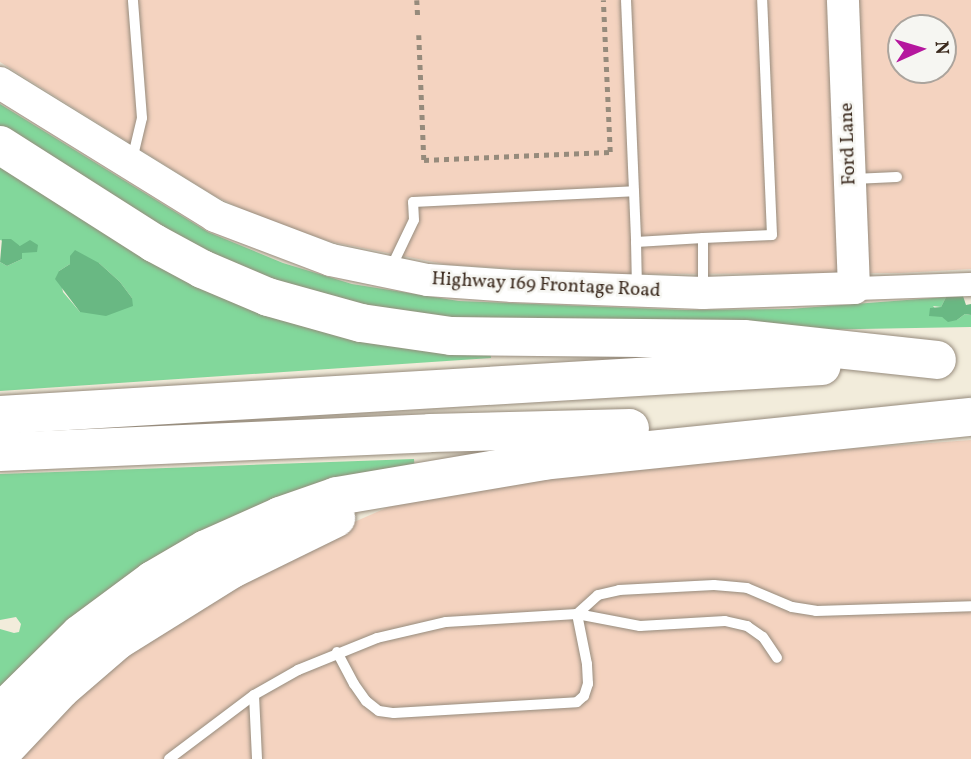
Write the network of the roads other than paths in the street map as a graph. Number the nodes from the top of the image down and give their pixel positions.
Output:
1 (133, 0) edge
2 (626, 0) edge
3 (762, 0) edge
4 (843, 0) edge
5 (0, 83) edge
6 (0, 145) edge
7 (131, 166) junction
8 (897, 177) dead end
9 (850, 179) junction
10 (634, 191) junction
11 (703, 238) junction
12 (636, 242) junction
13 (389, 273) junction
14 (971, 284) edge
15 (854, 288) junction
16 (638, 291) junction
17 (703, 293) junction
18 (954, 359) edge
19 (0, 415) edge
20 (971, 417) edge
21 (873, 425) junction
22 (0, 452) edge
23 (454, 475) junction
24 (971, 606) edge
25 (577, 614) junction
26 (337, 652) junction
27 (777, 658) dead end
28 (254, 695) junction
29 (0, 713) edge
30 (0, 754) edge
31 (169, 759) edge
32 (257, 759) edge

1 - 7 lane
2 - 10 lane
3 - 11 lane
4 - 9 street, Ford Lane
5 - 7 street, Highway 169 Frontage Road
6 - 18 highway
7 - 13 street, Highway 169 Frontage Road
8 - 9 lane
9 - 15 street, Ford Lane
10 - 12 lane
10 - 13 lane
11 - 12 lane
11 - 17 lane
12 - 16 lane
13 - 16 street, Highway 169 Frontage Road
14 - 15 street, Highway 169 Frontage Road
15 - 17 street, Highway 169 Frontage Road
16 - 17 street, Highway 169 Frontage Road
18 - 19 highway
20 - 21 highway
21 - 22 highway
21 - 23 highway
23 - 29 highway
23 - 30 highway
24 - 25 lane
25 - 26 lane
25 - 26 lane
25 - 27 lane
26 - 28 lane
28 - 31 lane
28 - 32 lane

